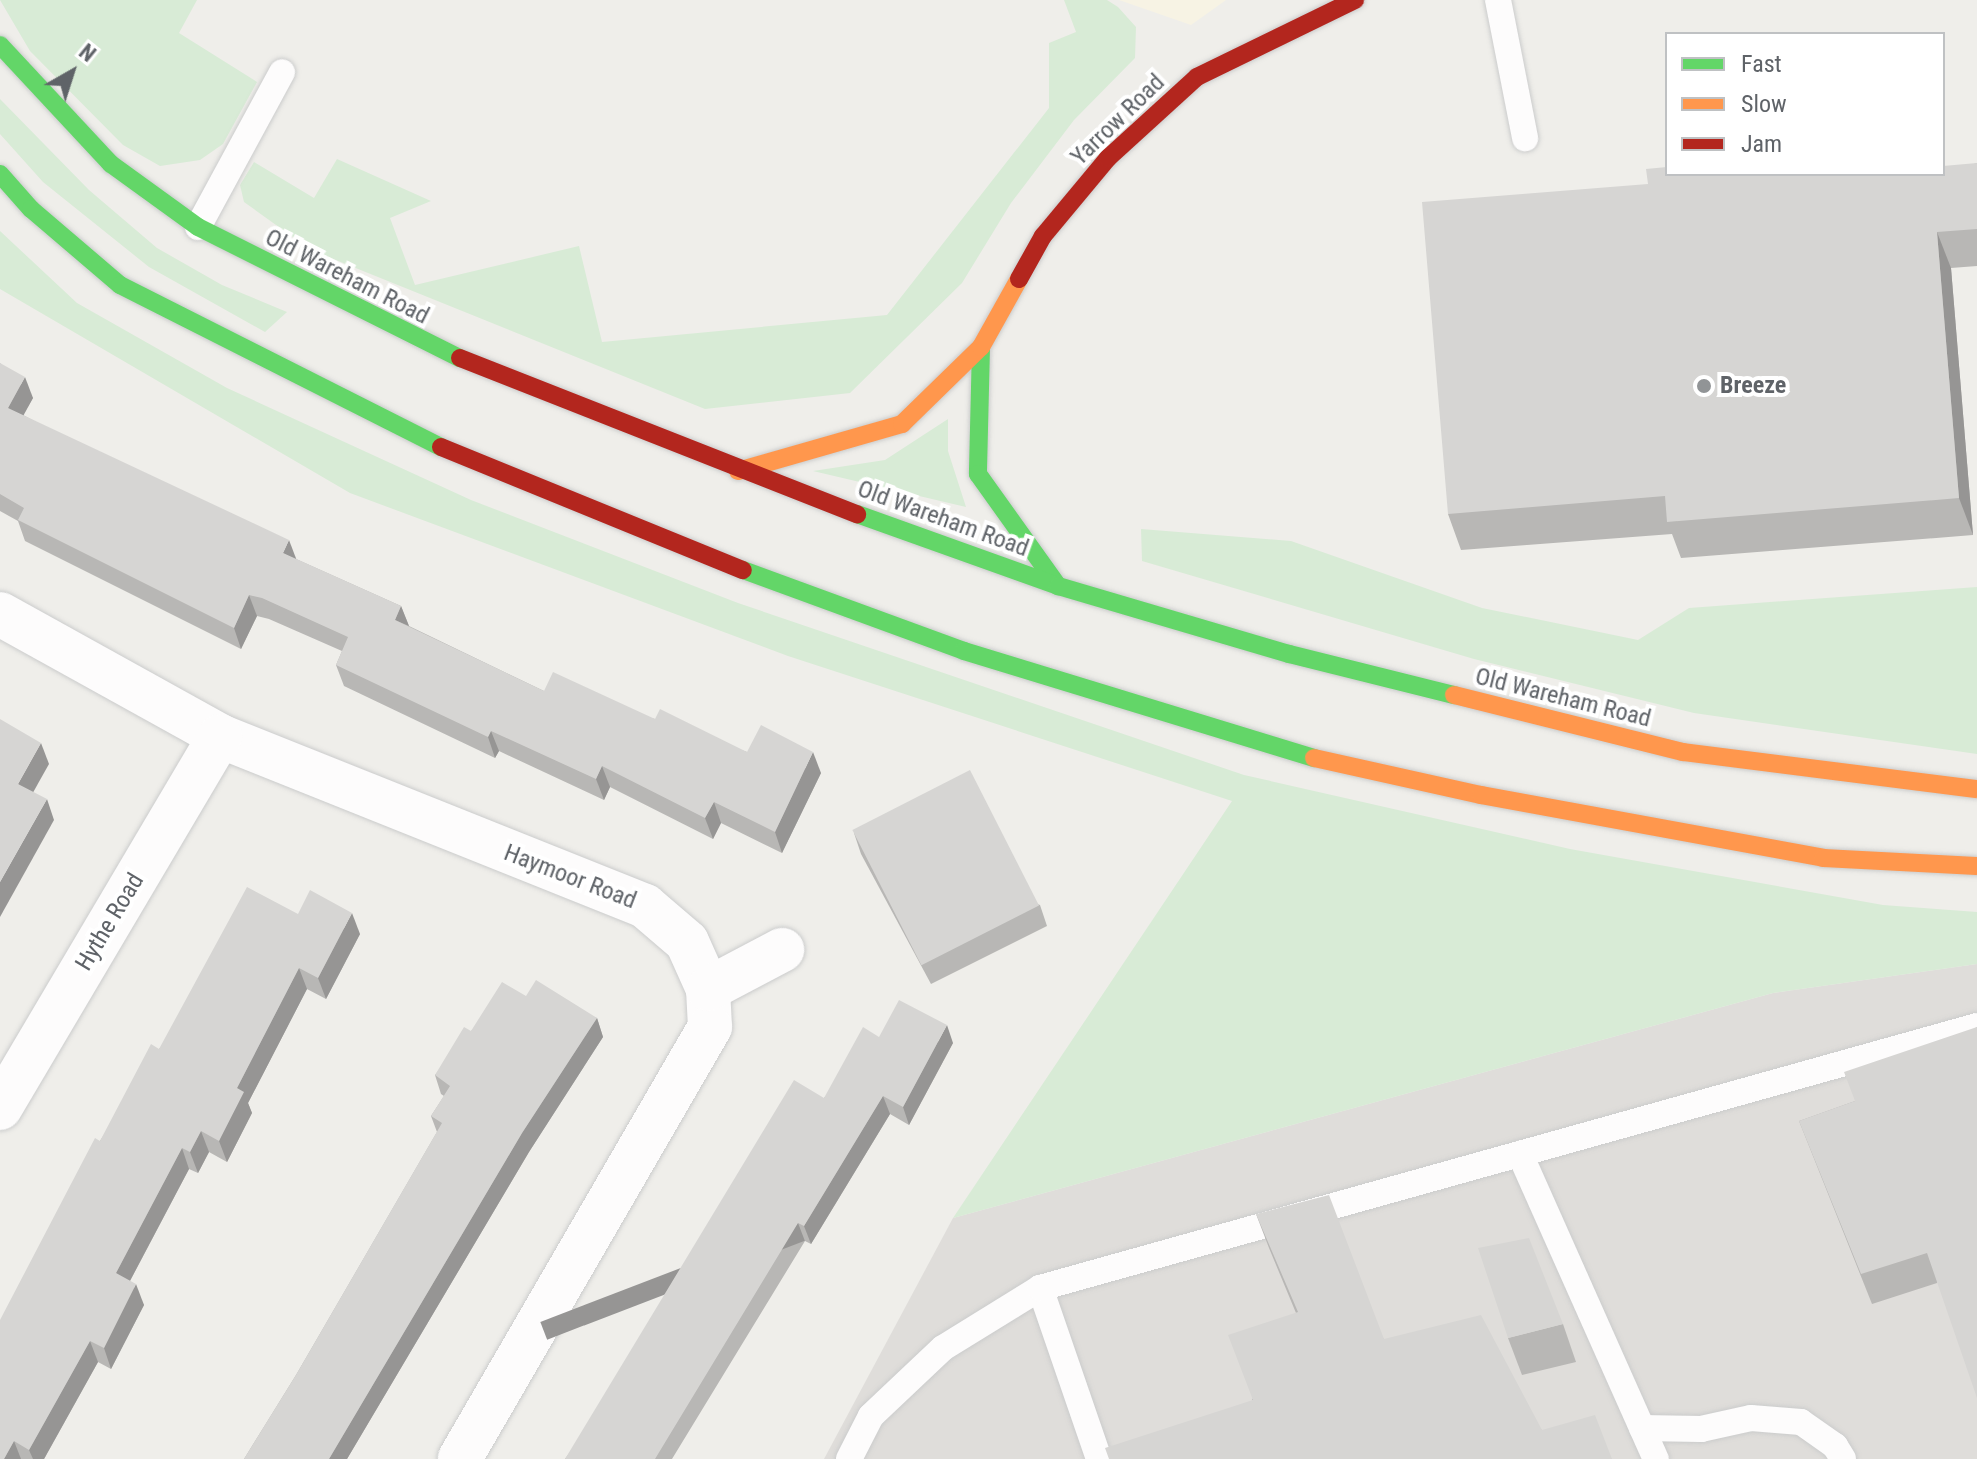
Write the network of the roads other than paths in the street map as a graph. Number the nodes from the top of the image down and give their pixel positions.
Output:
1 (1355, 0) edge
2 (1498, 0) edge
3 (0, 45) edge
4 (282, 72) dead end
5 (1525, 138) dead end
6 (0, 174) edge
7 (198, 227) junction
8 (981, 347) junction
9 (738, 471) junction
10 (1058, 586) junction
11 (0, 614) edge
12 (220, 736) junction
13 (1977, 789) edge
14 (1977, 866) edge
15 (782, 950) dead end
16 (708, 989) junction
17 (1977, 1026) edge
18 (0, 1108) edge
19 (1520, 1154) junction
20 (1040, 1288) junction
21 (1642, 1428) junction
22 (460, 1459) edge
23 (849, 1459) edge
24 (1099, 1459) edge
25 (1656, 1459) edge
26 (1843, 1459) edge

1 - 8 street, Yarrow Road
2 - 5 lane
3 - 7 street, Old Wareham Road
4 - 7 lane
6 - 14 street
7 - 9 street, Old Wareham Road
8 - 9 street, Yarrow Road
8 - 10 street, Yarrow Road
9 - 10 street, Old Wareham Road
10 - 13 street, Old Wareham Road
11 - 12 street, Haymoor Road
12 - 16 street, Haymoor Road
12 - 18 street, Hythe Road
15 - 16 street
16 - 22 street, Haymoor Road
17 - 19 lane
19 - 20 lane
19 - 21 lane
20 - 23 lane
20 - 24 lane
21 - 25 lane
21 - 26 lane

